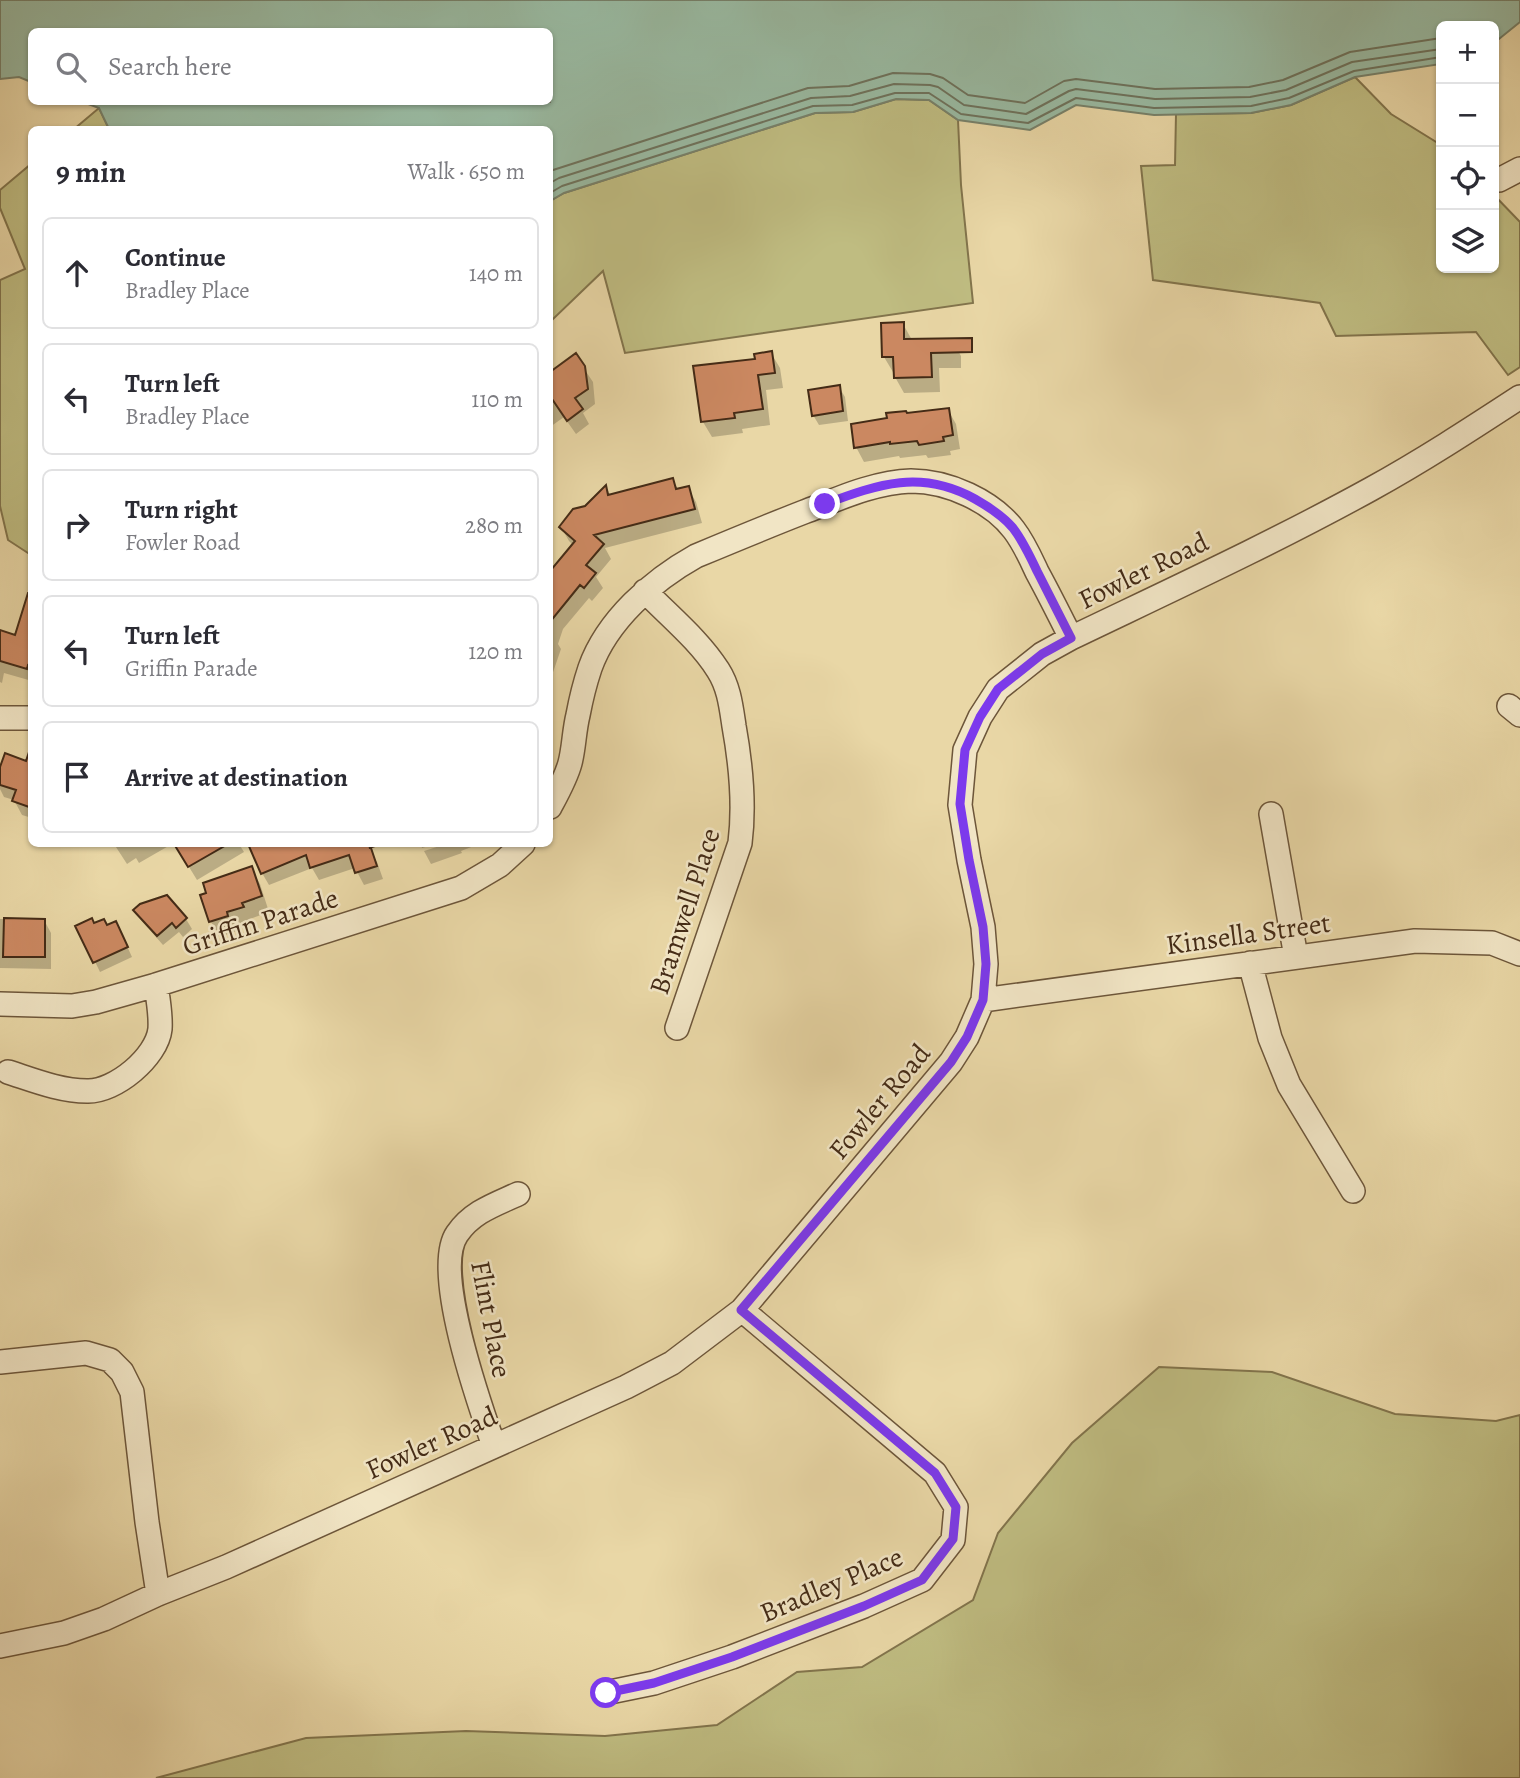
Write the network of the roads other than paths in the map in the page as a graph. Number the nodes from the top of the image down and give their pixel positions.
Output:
1 (1520, 169) edge
2 (1499, 180) dead end
3 (1520, 397) edge
4 (645, 591) junction
5 (1071, 638) junction
6 (0, 718) edge
7 (28, 718) edge
8 (553, 801) edge
9 (1271, 814) dead end
10 (520, 847) edge
11 (1520, 954) edge
12 (1296, 957) junction
13 (1250, 963) junction
14 (156, 985) junction
15 (983, 1000) junction
16 (0, 1004) edge
17 (677, 1028) dead end
18 (8, 1072) dead end
19 (1353, 1191) dead end
20 (518, 1194) dead end
21 (741, 1310) junction
22 (0, 1362) edge
23 (494, 1446) junction
24 (158, 1594) junction
25 (0, 1646) edge
26 (606, 1693) dead end

1 - 2 street
3 - 5 street, Fowler Road
4 - 5 street
4 - 8 street
4 - 17 street, Bramwell Place
5 - 15 street, Fowler Road
6 - 7 street
9 - 12 street
10 - 14 street, Griffin Parade
11 - 12 street, Kinsella Street
12 - 13 street, Kinsella Street
13 - 15 street, Kinsella Street
13 - 19 street
14 - 16 street, Griffin Parade
14 - 18 street
15 - 21 street, Fowler Road
20 - 23 street, Flint Place
21 - 23 street, Fowler Road
21 - 26 street, Bradley Place
22 - 24 street
23 - 24 street, Fowler Road
24 - 25 street, Fowler Road

